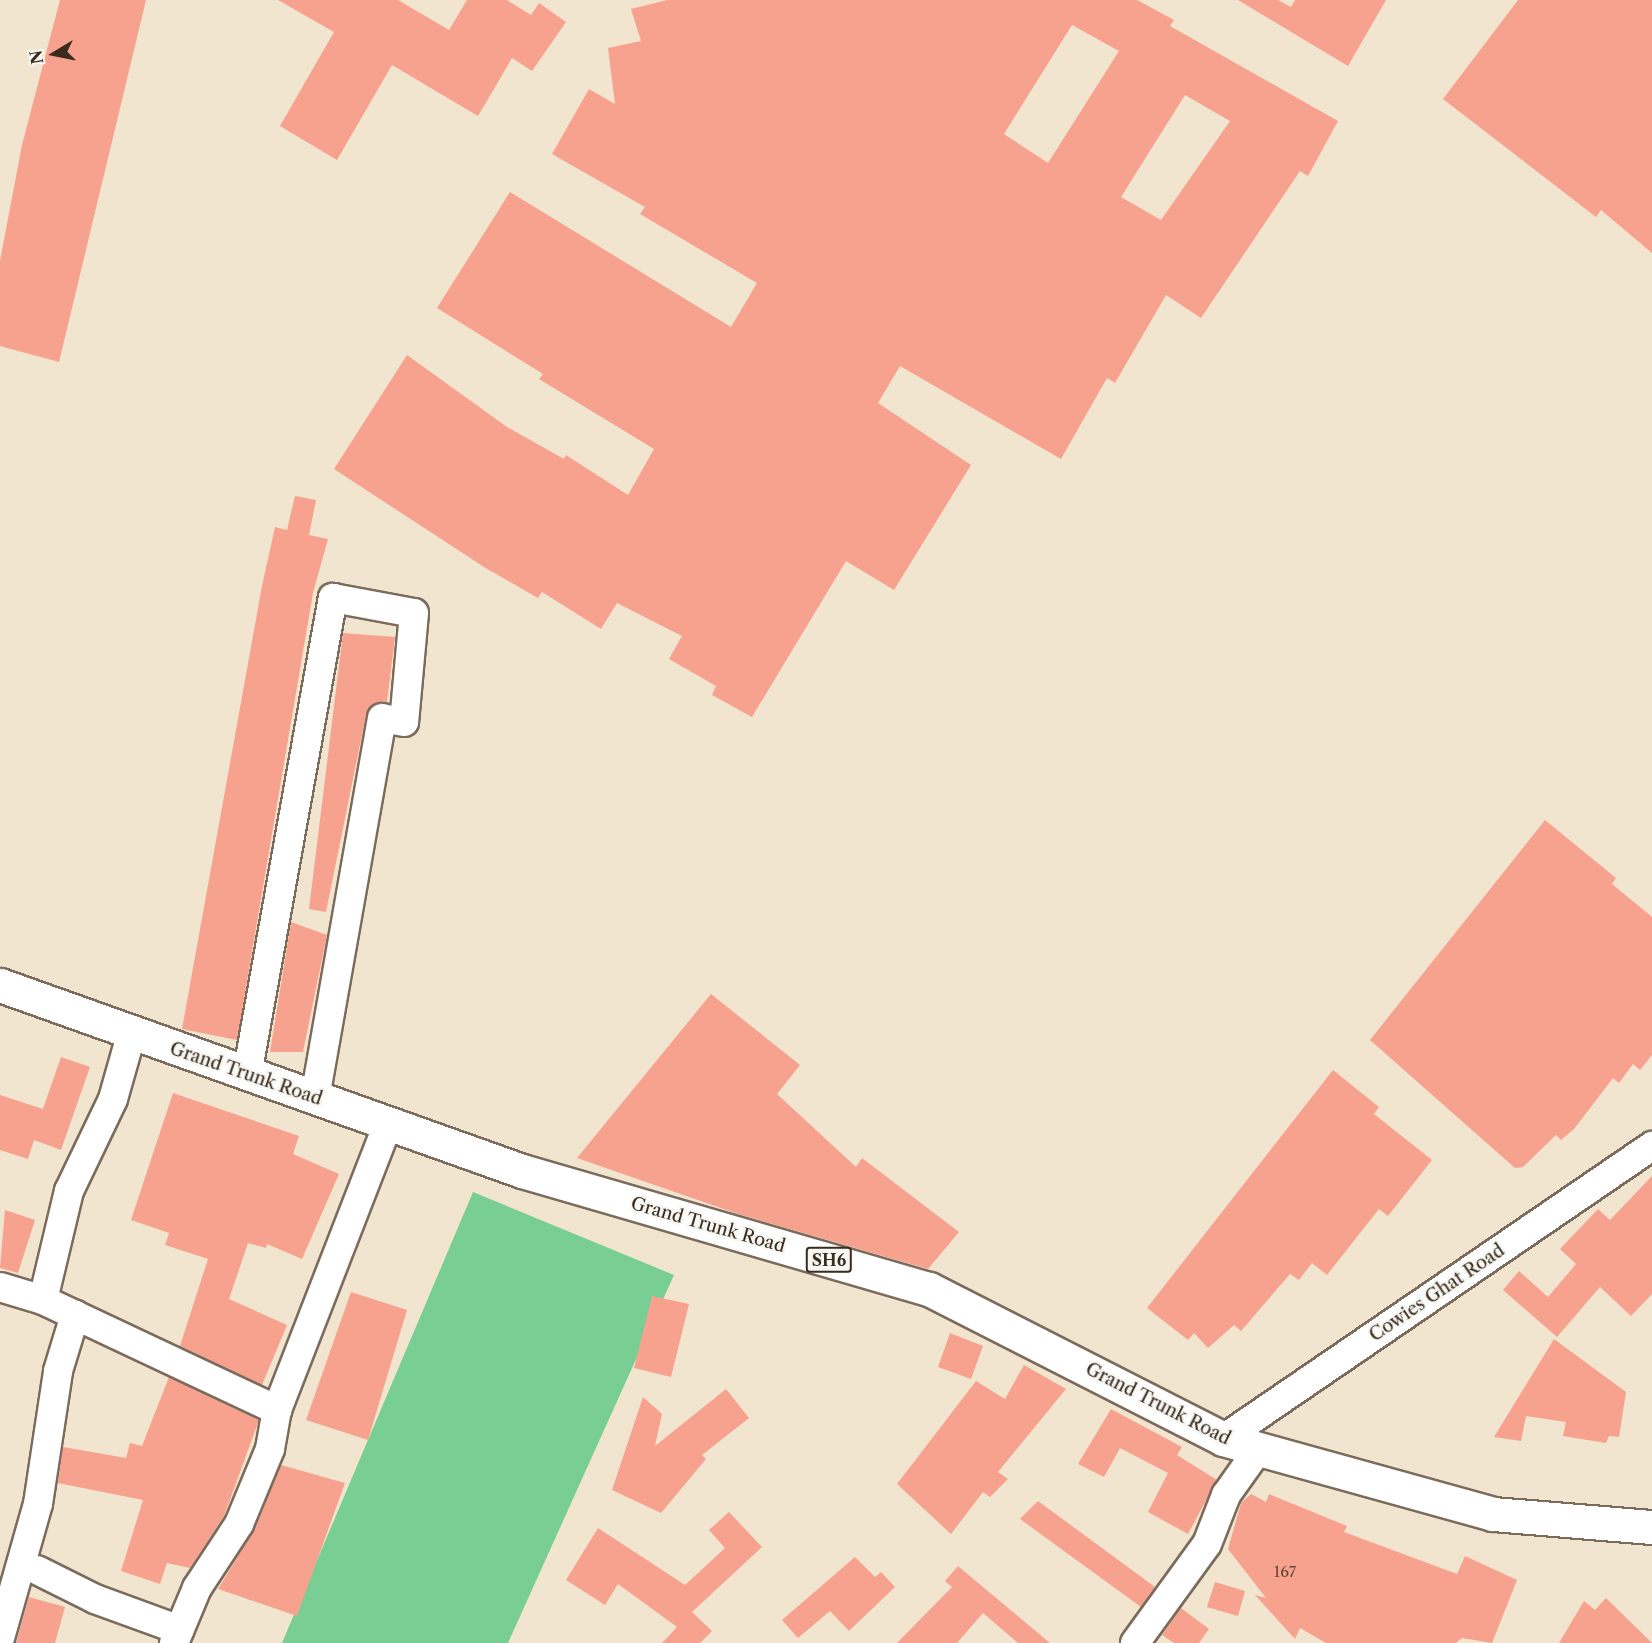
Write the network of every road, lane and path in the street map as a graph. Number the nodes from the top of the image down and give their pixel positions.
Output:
1 (0, 985) edge
2 (132, 1032) junction
3 (247, 1075) junction
4 (315, 1098) junction
5 (388, 1124) junction
6 (1652, 1146) edge
7 (0, 1287) edge
8 (43, 1300) junction
9 (75, 1315) junction
10 (277, 1410) junction
11 (1223, 1439) junction
12 (1258, 1450) junction
13 (1652, 1527) edge
14 (21, 1557) edge
15 (177, 1636) edge
16 (0, 1638) edge
17 (1135, 1643) edge

1 - 2 main road, Grand Trunk Road / SH6
2 - 3 main road, Grand Trunk Road / SH6
2 - 8 street
3 - 4 main road, Grand Trunk Road / SH6
3 - 4 street
4 - 5 main road, Grand Trunk Road / SH6
5 - 10 street
5 - 11 main road, Grand Trunk Road / SH6
6 - 11 street, Cowies Ghat Road
7 - 8 street
8 - 9 street
9 - 10 street
9 - 14 street
10 - 15 street
11 - 12 main road, Grand Trunk Road / SH6
12 - 13 main road, Grand Trunk Road / SH6
12 - 17 street
14 - 15 street
14 - 16 street

